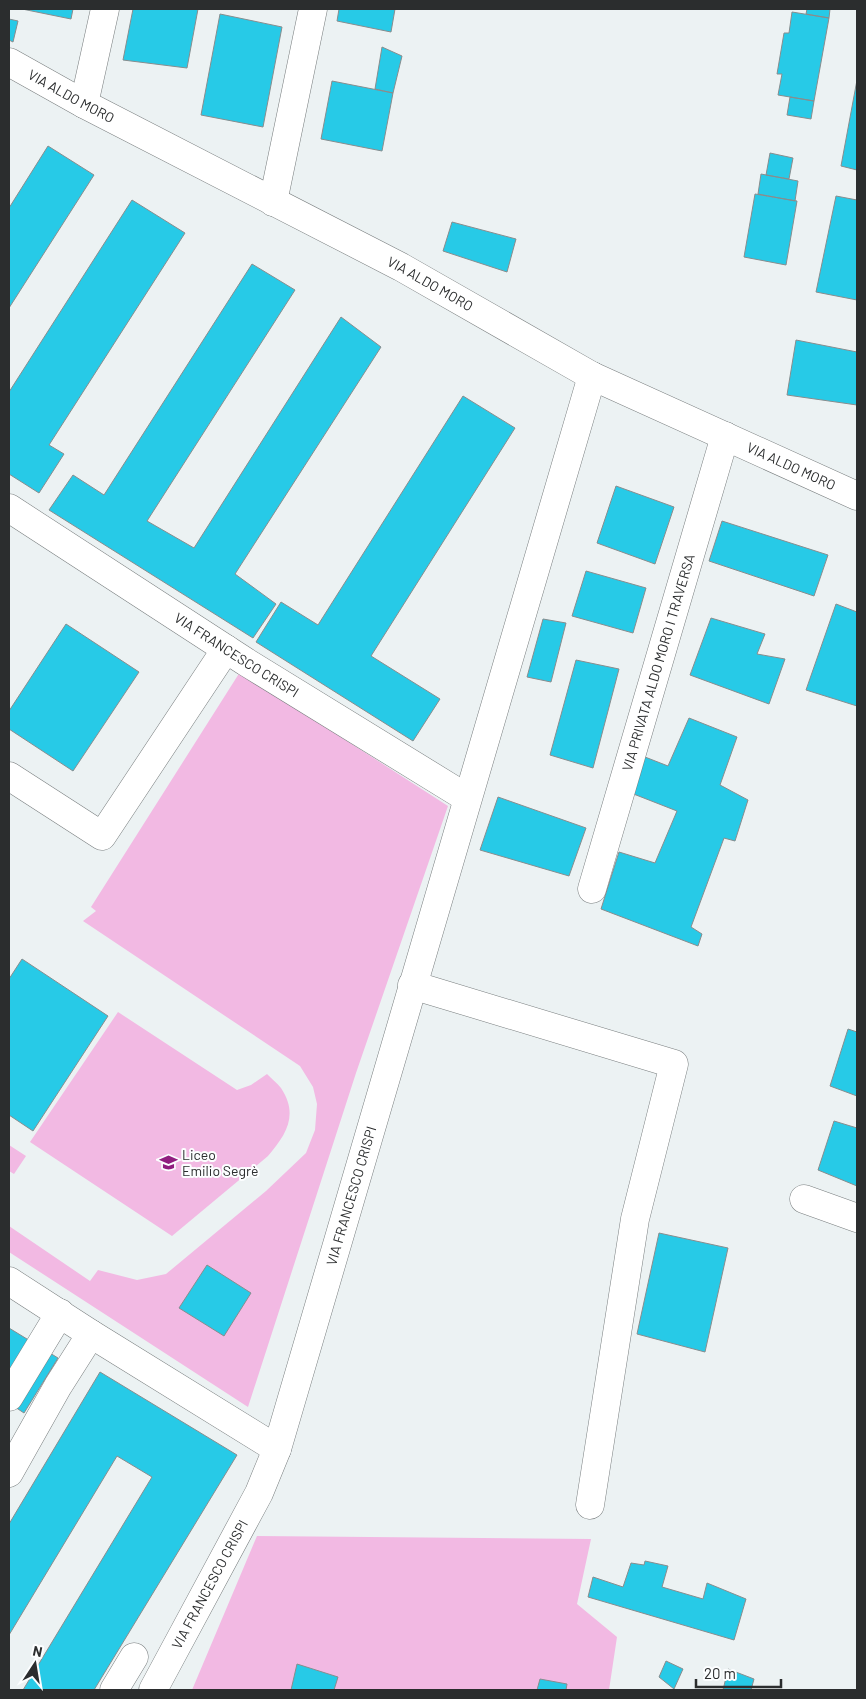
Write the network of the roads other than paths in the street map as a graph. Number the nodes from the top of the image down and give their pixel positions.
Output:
1 (105, 9) edge
2 (314, 9) edge
3 (9, 62) edge
4 (84, 104) junction
5 (273, 202) junction
6 (592, 376) junction
7 (725, 436) junction
8 (857, 496) edge
9 (9, 508) edge
10 (226, 649) junction
11 (9, 776) edge
12 (467, 798) junction
13 (592, 890) dead end
14 (412, 985) junction
15 (804, 1199) dead end
16 (857, 1218) edge
17 (9, 1281) edge
18 (60, 1313) junction
19 (91, 1334) junction
20 (9, 1397) edge
21 (277, 1449) junction
22 (9, 1473) edge
23 (590, 1505) dead end
24 (134, 1657) dead end
25 (114, 1690) edge
26 (153, 1690) edge

1 - 4 street
2 - 5 street
3 - 4 street, VIA ALDO MORO
4 - 5 street, VIA ALDO MORO
5 - 6 street, VIA ALDO MORO
6 - 7 street, VIA ALDO MORO
6 - 12 street, VIA FRANCESCO CRISPI
7 - 8 street, VIA ALDO MORO
7 - 13 street, VIA PRIVATA ALDO MORO I TRAVERSA
9 - 10 street, VIA FRANCESCO CRISPI
10 - 11 street
10 - 12 street, VIA FRANCESCO CRISPI
12 - 14 street, VIA FRANCESCO CRISPI
14 - 21 street, VIA FRANCESCO CRISPI
14 - 23 street
15 - 16 street
17 - 18 street
18 - 19 street
18 - 20 street
19 - 21 street
19 - 22 street
21 - 26 street, VIA FRANCESCO CRISPI
24 - 25 street

